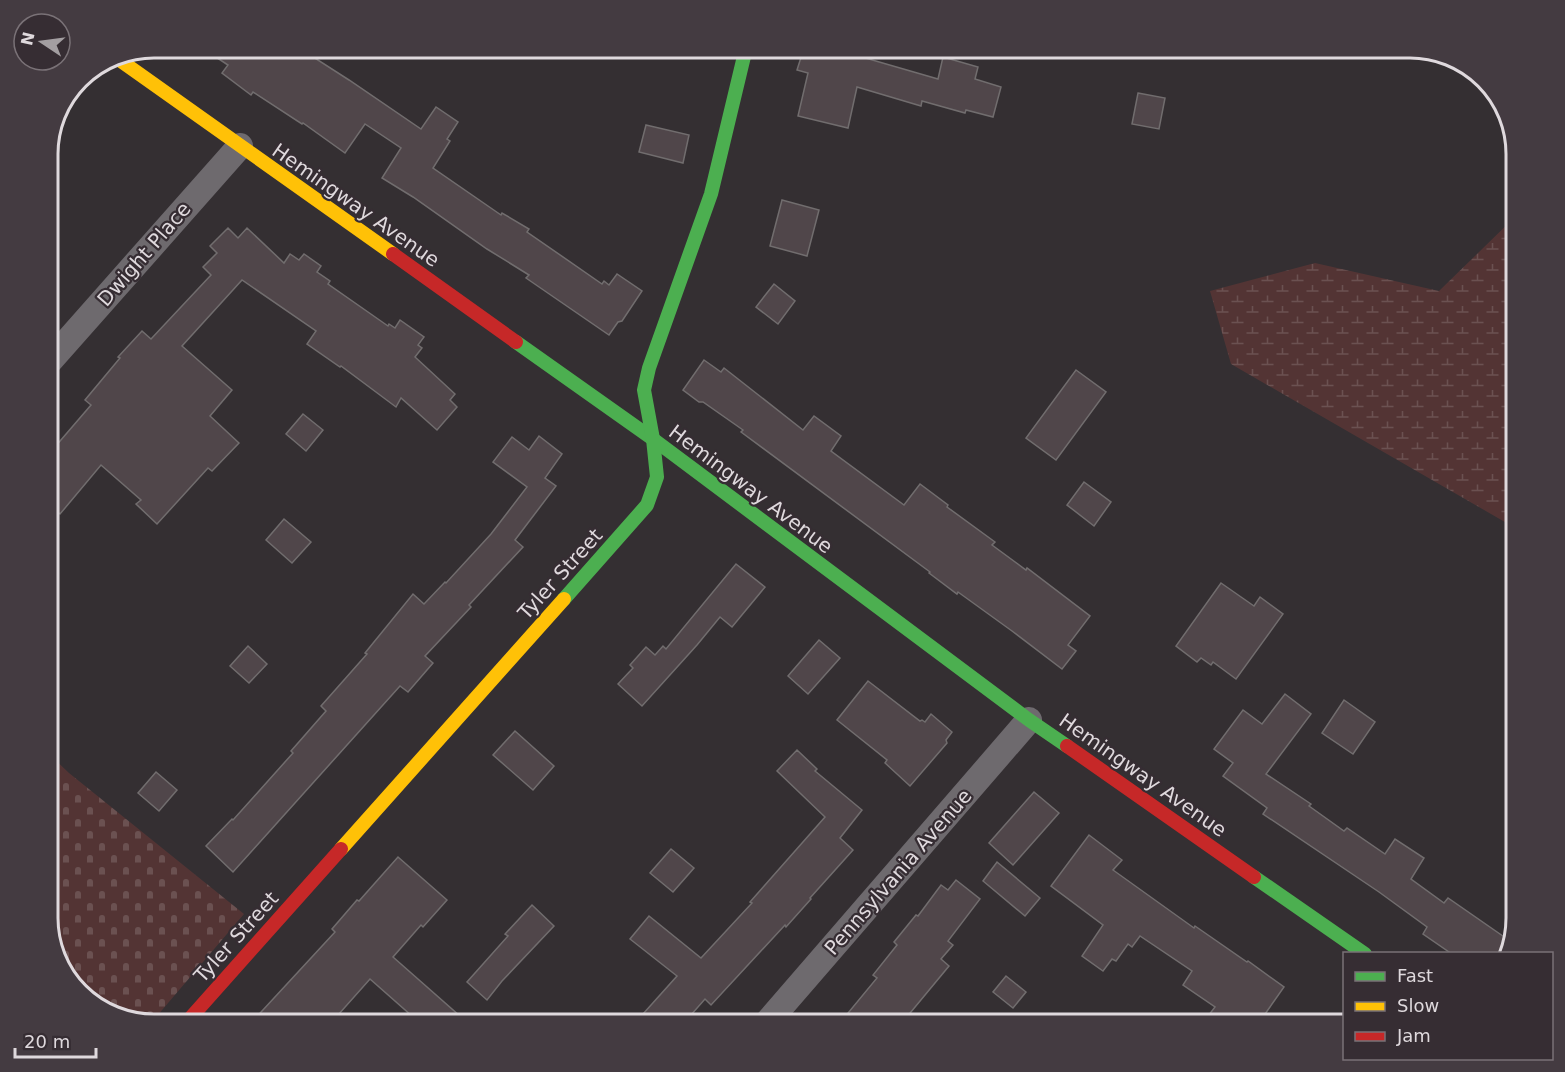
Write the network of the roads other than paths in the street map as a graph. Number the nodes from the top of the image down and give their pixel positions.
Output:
1 (744, 58) edge
2 (124, 64) edge
3 (240, 146) junction
4 (59, 351) edge
5 (653, 439) junction
6 (1029, 720) junction
7 (1362, 952) edge
8 (194, 1014) edge
9 (775, 1014) edge

1 - 5 main road, Tyler Street
2 - 3 main road, Hemingway Avenue
3 - 4 street, Dwight Place
3 - 5 main road, Hemingway Avenue
5 - 6 main road, Hemingway Avenue
5 - 8 main road, Tyler Street
6 - 7 main road, Hemingway Avenue
6 - 9 street, Pennsylvania Avenue

